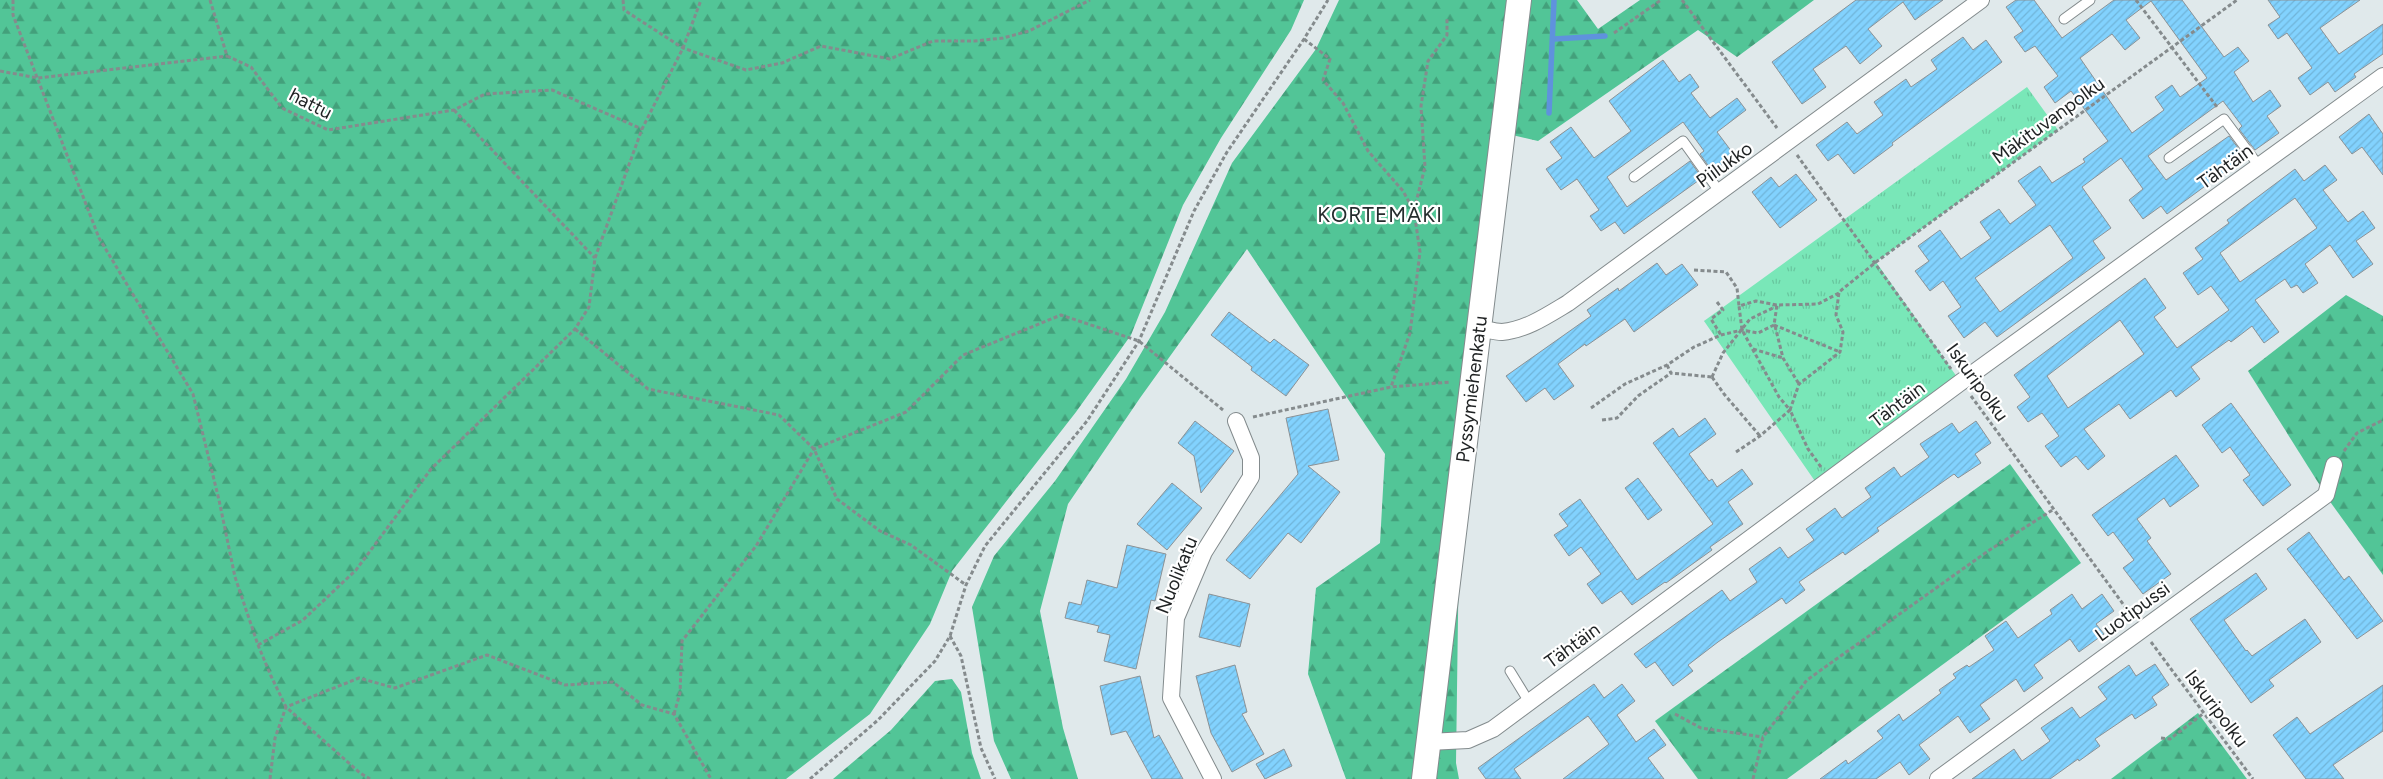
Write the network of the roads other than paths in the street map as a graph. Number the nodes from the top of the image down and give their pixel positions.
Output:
1 (1519, 0) edge
2 (1981, 0) edge
3 (2090, 0) edge
4 (2064, 19) dead end
5 (2383, 76) edge
6 (2169, 158) dead end
7 (2259, 166) junction
8 (1634, 177) dead end
9 (1719, 191) junction
10 (1478, 328) junction
11 (1236, 421) road end
12 (2334, 465) road end
13 (1510, 671) dead end
14 (1529, 702) junction
15 (1428, 742) junction
16 (1213, 779) edge
17 (1424, 779) edge
18 (1938, 779) edge

1 - 10 street, Pyssymiehenkatu
2 - 9 street, Piilukko
3 - 4 lane
5 - 7 street, Tähtäin
6 - 7 lane
7 - 14 street, Tähtäin
8 - 9 lane
9 - 10 street, Piilukko
10 - 15 street, Pyssymiehenkatu
11 - 16 street, Nuolikatu
12 - 18 street, Luotipussi
13 - 14 lane
14 - 15 street, Tähtäin
15 - 17 street, Pyssymiehenkatu

